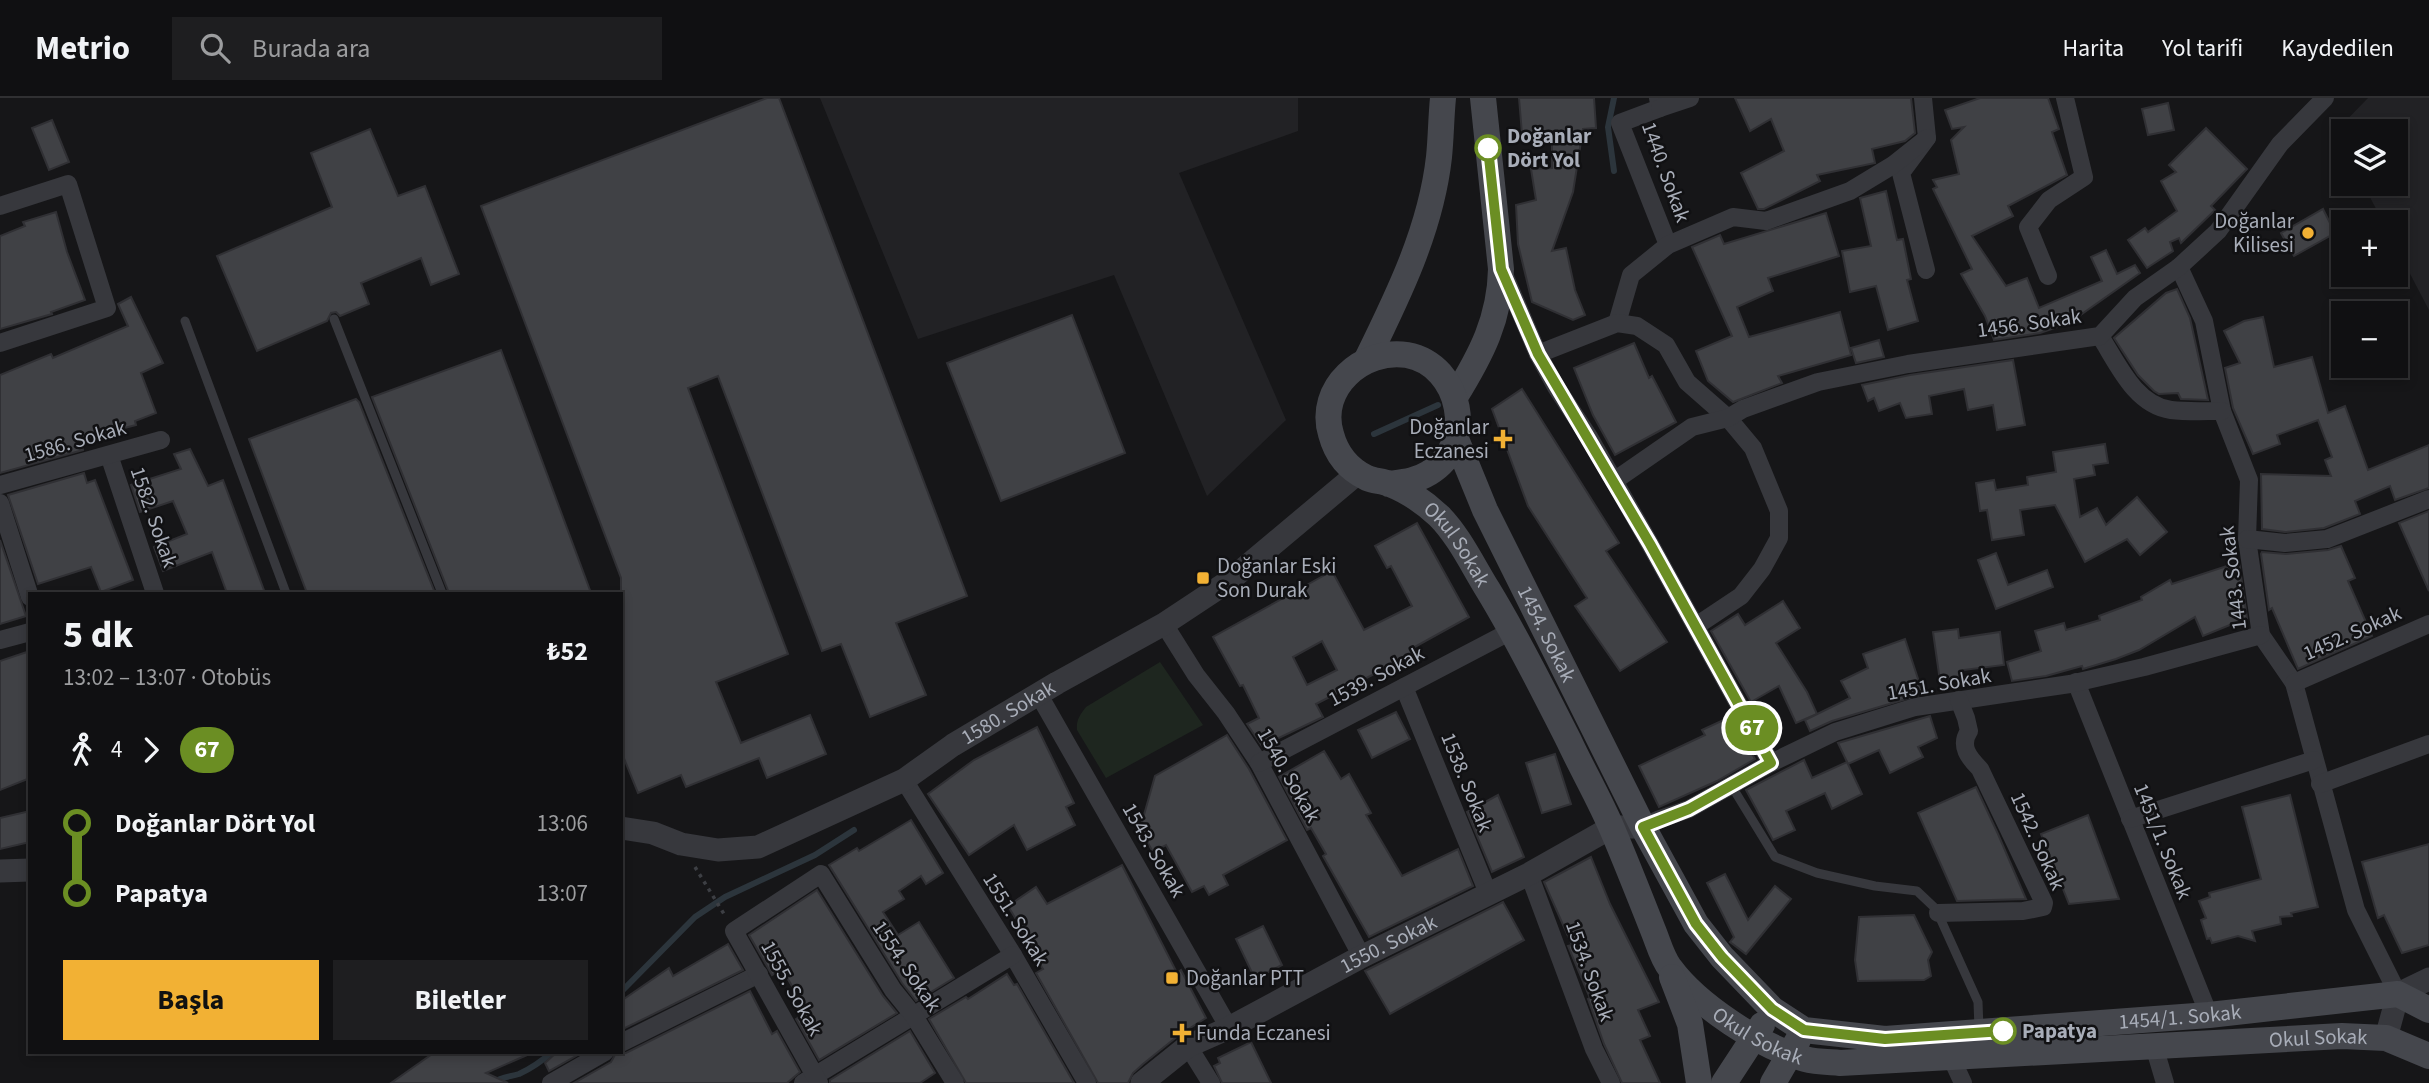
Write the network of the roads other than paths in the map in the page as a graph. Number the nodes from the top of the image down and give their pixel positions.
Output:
1 (1443, 98) edge
2 (1483, 98) edge
3 (1690, 98) edge
4 (1923, 98) edge
5 (2065, 98) edge
6 (2325, 98) edge
7 (1659, 103) edge
8 (1927, 138) junction
9 (0, 206) edge
10 (1668, 244) junction
11 (2179, 267) junction
12 (1501, 269) junction
13 (1926, 270) dead end
14 (2048, 276) dead end
15 (334, 319) dead end
16 (185, 321) dead end
17 (1617, 323) junction
18 (2100, 336) junction
19 (0, 343) edge
20 (1538, 354) junction
21 (1367, 359) junction
22 (1455, 397) junction
23 (2222, 411) junction
24 (1728, 418) junction
25 (1456, 439) junction
26 (161, 440) dead end
27 (109, 455) junction
28 (1358, 473) junction
29 (1614, 481) junction
30 (1389, 484) junction
31 (0, 485) edge
32 (2429, 499) edge
33 (0, 503) edge
34 (2247, 539) junction
35 (28, 592) edge
36 (155, 592) edge
37 (286, 592) edge
38 (442, 592) edge
39 (1164, 624) junction
40 (2429, 624) edge
41 (1696, 626) junction
42 (1513, 630) junction
43 (28, 633) edge
44 (2261, 635) junction
45 (0, 640) edge
46 (2076, 682) junction
47 (2294, 683) junction
48 (1404, 687) junction
49 (1039, 695) junction
50 (1959, 700) junction
51 (2429, 744) edge
52 (2314, 760) junction
53 (1259, 763) junction
54 (1771, 763) junction
55 (904, 780) junction
56 (2320, 784) junction
57 (1731, 785) junction
58 (2130, 820) junction
59 (1612, 827) junction
60 (1643, 827) junction
61 (623, 828) edge
62 (28, 870) edge
63 (0, 871) edge
64 (821, 874) joint
65 (1529, 874) junction
66 (1488, 893) junction
67 (1938, 913) junction
68 (1013, 955) junction
69 (1362, 957) junction
70 (1668, 967) junction
71 (759, 974) junction
72 (2429, 979) edge
73 (2398, 994) junction
74 (1772, 1009) junction
75 (2429, 1010) edge
76 (2209, 1015) junction
77 (914, 1016) junction
78 (1229, 1028) junction
79 (1804, 1030) junction
80 (1979, 1032) junction
81 (1753, 1038) junction
82 (2386, 1038) junction
83 (623, 1042) edge
84 (1188, 1046) junction
85 (2154, 1046) junction
86 (602, 1054) edge
87 (1790, 1054) junction
88 (2429, 1056) edge
89 (1951, 1057) junction
90 (812, 1081) edge
91 (551, 1083) edge
92 (955, 1083) edge
93 (1087, 1083) edge
94 (1142, 1083) edge
95 (1211, 1083) edge
96 (1611, 1083) edge
97 (1699, 1083) edge
98 (1724, 1083) edge
99 (1773, 1083) edge
100 (1963, 1083) edge
101 (2165, 1083) edge

1 - 21 main road
2 - 12 main road
3 - 7 street
4 - 8 street
5 - 14 street
6 - 11 street, 1456. Sokak
7 - 10 street, 1440. Sokak
8 - 10 street
8 - 13 street
9 - 19 street
10 - 17 street
11 - 18 street, 1456. Sokak
11 - 23 street, 1443. Sokak
12 - 20 street
12 - 22 main road
15 - 38 lane
16 - 37 lane
17 - 20 street
17 - 24 street
18 - 23 street
18 - 24 street, 1456. Sokak
20 - 29 street
21 - 22 main road
21 - 28 main road
22 - 25 main road
23 - 34 street, 1443. Sokak
24 - 29 street, 1456. Sokak
24 - 41 street
25 - 30 main road
25 - 60 main road, 1454. Sokak
26 - 27 street, 1586. Sokak
27 - 31 street, 1586. Sokak
27 - 36 street, 1582. Sokak
28 - 30 main road
28 - 39 street, 1580. Sokak
29 - 41 street
30 - 42 main road, Okul Sokak
32 - 34 street
33 - 35 street
34 - 44 street, 1443. Sokak
39 - 49 street, 1580. Sokak
39 - 53 street, 1540. Sokak
40 - 47 street, 1452. Sokak
41 - 54 street
42 - 48 street, 1539. Sokak
42 - 59 main road, Okul Sokak
43 - 45 street
44 - 46 street, 1451. Sokak
44 - 47 street, 1443. Sokak
46 - 50 street, 1451. Sokak
46 - 58 street, 1451/1. Sokak
47 - 52 street, 1443. Sokak
48 - 53 street, 1539. Sokak
48 - 66 street, 1538. Sokak
49 - 55 street, 1580. Sokak
49 - 78 street, 1543. Sokak
50 - 54 street, 1451. Sokak
50 - 67 street, 1542. Sokak
51 - 56 street
52 - 56 street, 1443. Sokak
52 - 58 street
53 - 69 street, 1540. Sokak
54 - 57 street, 1451. Sokak
55 - 61 street, 1580. Sokak
55 - 68 street, 1551. Sokak
56 - 73 street, 1443. Sokak
57 - 60 street, 1451. Sokak
57 - 67 lane
58 - 76 street, 1451/1. Sokak
59 - 60 street, 1550. Sokak
59 - 65 street, 1550. Sokak
59 - 70 main road, Okul Sokak
60 - 74 main road, 1454/1. Sokak
62 - 63 street
64 - 71 street, 1555. Sokak
64 - 77 street, 1554. Sokak
65 - 66 street, 1550. Sokak
65 - 96 street, 1534. Sokak
66 - 69 street, 1550. Sokak
67 - 80 lane
68 - 77 street
68 - 93 street, 1551. Sokak
69 - 78 street, 1550. Sokak
70 - 81 main road, Okul Sokak
70 - 97 main road
71 - 83 street
71 - 90 street, 1555. Sokak
72 - 73 street
73 - 75 main road
73 - 76 main road, 1454/1. Sokak
73 - 82 street
74 - 79 main road, 1454/1. Sokak
74 - 81 main road
76 - 80 main road, 1454/1. Sokak
77 - 90 street
77 - 92 street, 1554. Sokak
78 - 84 street, 1550. Sokak
79 - 80 main road, 1454/1. Sokak
79 - 87 main road
81 - 87 main road, Okul Sokak
81 - 98 main road
82 - 85 main road, Okul Sokak
82 - 88 main road, Okul Sokak
84 - 94 street, 1550. Sokak
84 - 95 street
85 - 89 main road, Okul Sokak
85 - 101 street
86 - 91 street
87 - 89 main road, Okul Sokak
87 - 99 main road
89 - 100 street

